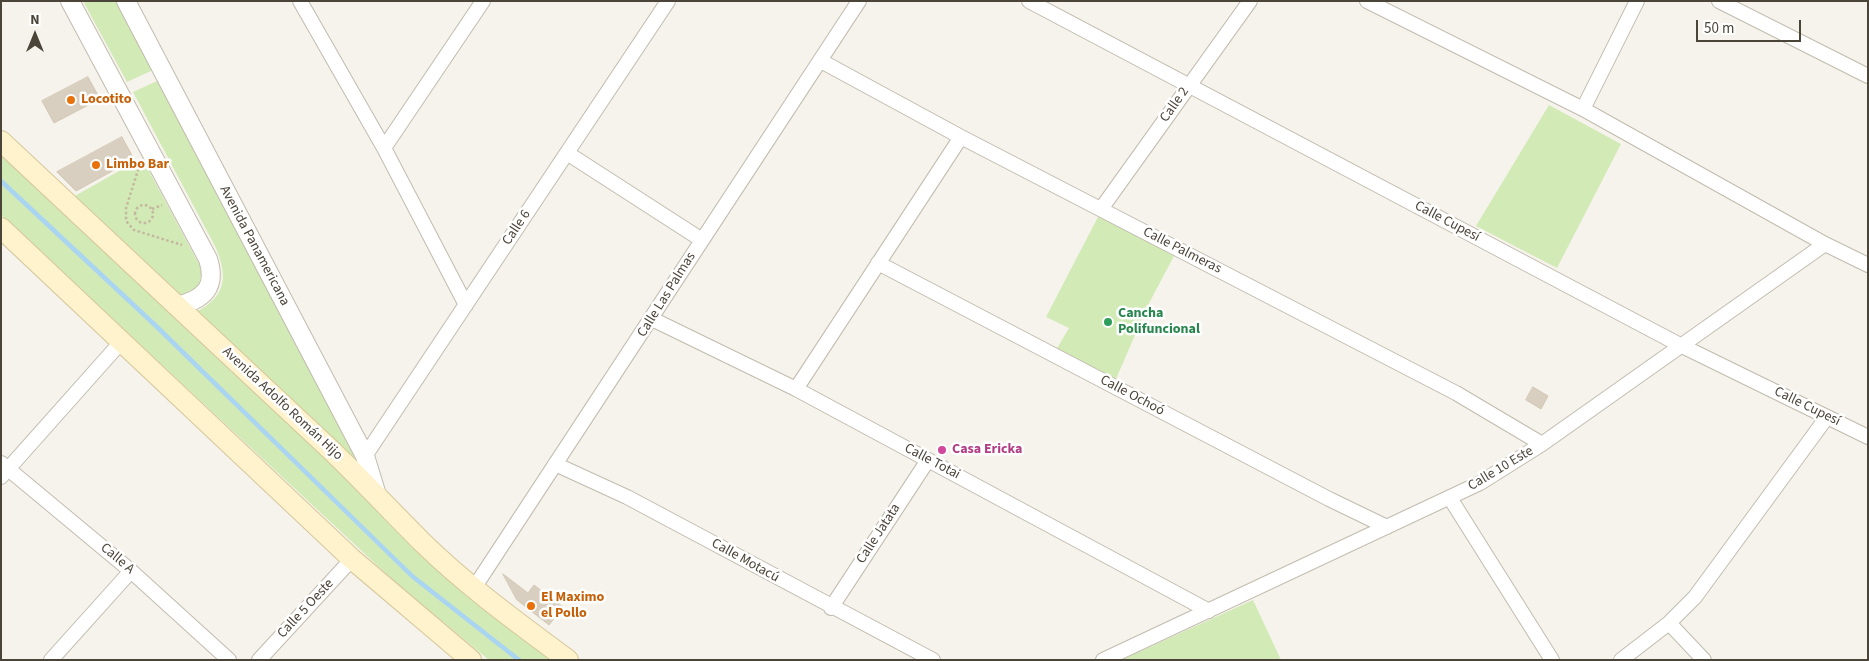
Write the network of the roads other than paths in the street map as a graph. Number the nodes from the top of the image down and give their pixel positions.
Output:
1 (70, 1) edge
2 (126, 1) edge
3 (300, 1) edge
4 (483, 1) edge
5 (668, 1) edge
6 (1029, 1) edge
7 (1061, 1) edge
8 (1250, 1) edge
9 (1367, 1) edge
10 (1637, 1) edge
11 (1719, 1) edge
12 (858, 2) edge
13 (1053, 13) junction
14 (821, 61) junction
15 (1868, 76) edge
16 (1189, 85) junction
17 (1583, 109) junction
18 (961, 137) junction
19 (1, 141) edge
20 (384, 148) junction
21 (567, 153) junction
22 (1101, 209) junction
23 (1, 228) edge
24 (702, 240) junction
25 (1825, 244) junction
26 (878, 263) junction
27 (1868, 265) edge
28 (466, 305) junction
29 (176, 306) junction
30 (652, 320) junction
31 (122, 341) junction
32 (1680, 346) junction
33 (796, 389) junction
34 (1827, 417) junction
35 (1868, 437) edge
36 (1542, 444) junction
37 (365, 456) junction
38 (928, 460) junction
39 (555, 464) junction
40 (4, 470) edge
41 (376, 492) junction
42 (1450, 498) junction
43 (1387, 527) junction
44 (352, 559) junction
45 (131, 571) junction
46 (474, 588) junction
47 (831, 608) junction
48 (1209, 611) junction
49 (1669, 623) junction
50 (51, 660) edge
51 (229, 660) edge
52 (259, 660) edge
53 (471, 660) edge
54 (568, 660) edge
55 (933, 660) edge
56 (1103, 660) edge
57 (1552, 660) edge
58 (1621, 660) edge
59 (1704, 660) edge

1 - 29 street
2 - 37 street, Avenida Panamericana
3 - 20 street
4 - 20 street
5 - 21 street, Calle 6
6 - 13 street, Calle Cupesí
7 - 13 street
8 - 16 street, Calle 2
9 - 17 street
10 - 17 street
11 - 15 street
12 - 14 street, Calle Las Palmas
13 - 16 street, Calle Cupesí
14 - 18 street, Calle Palmeras
14 - 24 street, Calle Las Palmas
16 - 22 street, Calle 2
16 - 32 street, Calle Cupesí
17 - 25 street
18 - 22 street, Calle Palmeras
18 - 26 street
19 - 29 main road, Avenida Adolfo Román Hijo
20 - 28 street
21 - 24 street
21 - 28 street, Calle 6
22 - 36 street, Calle Palmeras
23 - 31 main road
24 - 30 street, Calle Las Palmas
25 - 27 street
25 - 32 street, Calle 10 Este
26 - 33 street
26 - 43 street, Calle Ochoó
28 - 37 street, Calle 6
29 - 41 main road, Avenida Adolfo Román Hijo
30 - 33 street, Calle Totai
30 - 39 street, Calle Las Palmas
31 - 40 street
31 - 44 main road
32 - 34 street, Calle Cupesí
32 - 36 street, Calle 10 Este
33 - 38 street, Calle Totai
34 - 35 street, Calle Cupesí
34 - 49 street
36 - 42 street, Calle 10 Este
37 - 41 street, Avenida Panamericana
38 - 47 street, Calle Jatata
38 - 48 street, Calle Totai
39 - 46 street, Calle Las Palmas
39 - 47 street, Calle Motacú
40 - 45 street, Calle A
41 - 46 main road, Avenida Adolfo Román Hijo
42 - 43 street, Calle 10 Este
42 - 57 street
43 - 48 street, Calle 10 Este
44 - 52 street, Calle 5 Oeste
44 - 53 main road
45 - 50 street
45 - 51 street, Calle A
46 - 54 main road, Avenida Adolfo Román Hijo
47 - 55 street, Calle Motacú
48 - 56 street, Calle 10 Este
49 - 58 street
49 - 59 street

